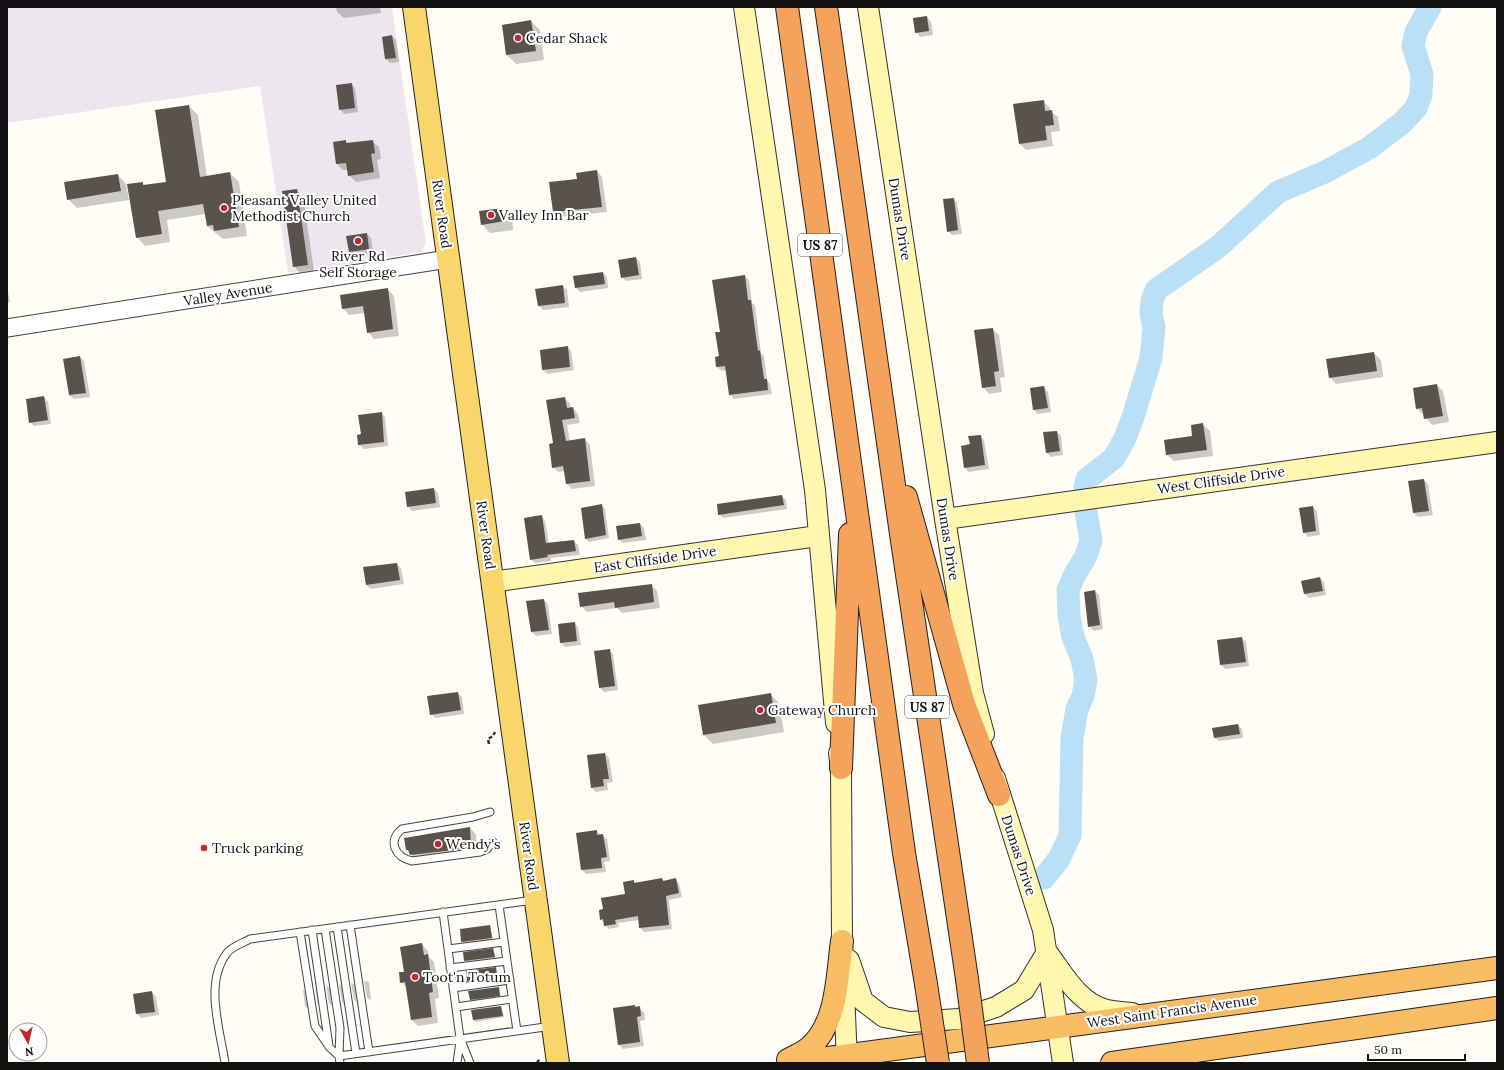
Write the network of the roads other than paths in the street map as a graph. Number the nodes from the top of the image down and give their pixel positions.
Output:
1 (414, 7) edge
2 (744, 7) edge
3 (787, 7) edge
4 (826, 7) edge
5 (831, 7) edge
6 (868, 7) edge
7 (834, 64) junction
8 (448, 260) junction
9 (7, 328) edge
10 (887, 436) junction
11 (1497, 442) edge
12 (853, 483) junction
13 (945, 519) junction
14 (818, 536) junction
15 (492, 582) junction
16 (841, 768) junction
17 (999, 795) junction
18 (490, 812) dead end
19 (493, 842) dead end
20 (535, 900) junction
21 (499, 905) junction
22 (442, 912) junction
23 (350, 925) junction
24 (337, 927) junction
25 (325, 928) junction
26 (312, 930) junction
27 (300, 932) junction
28 (842, 941) junction
29 (504, 942) junction
30 (448, 949) junction
31 (1047, 952) junction
32 (507, 961) junction
33 (450, 968) junction
34 (1497, 968) edge
35 (510, 980) junction
36 (453, 988) junction
37 (512, 999) junction
38 (456, 1007) junction
39 (1497, 1008) edge
40 (1146, 1015) junction
41 (553, 1026) junction
42 (1058, 1026) junction
43 (517, 1031) junction
44 (460, 1038) junction
45 (330, 1048) junction
46 (369, 1052) junction
47 (356, 1053) junction
48 (340, 1059) edge
49 (847, 1059) edge
50 (225, 1063) edge
51 (458, 1063) edge
52 (470, 1063) edge
53 (558, 1063) edge
54 (781, 1063) edge
55 (791, 1063) edge
56 (938, 1063) edge
57 (978, 1063) edge
58 (1063, 1063) edge
59 (1112, 1063) edge

1 - 8 main road, River Road
2 - 14 main road
3 - 12 highway, US 87
4 - 7 highway, US 87
5 - 7 highway
6 - 13 main road, Dumas Drive
7 - 10 highway, US 87
8 - 9 street, Valley Avenue
8 - 15 main road, River Road
10 - 17 highway
10 - 57 highway, US 87, bridge
11 - 13 main road, West Cliffside Drive
12 - 16 highway
12 - 56 highway, US 87, bridge
13 - 17 main road, Dumas Drive
14 - 15 main road, East Cliffside Drive
14 - 16 main road
15 - 20 main road, River Road
16 - 28 main road
17 - 31 main road, Dumas Drive
18 - 19 lane
20 - 21 lane
20 - 41 main road, River Road
21 - 22 lane
21 - 29 lane
22 - 23 lane
22 - 30 lane
23 - 24 lane
23 - 46 lane
24 - 25 lane
24 - 47 lane
25 - 26 lane
25 - 48 lane
26 - 27 lane
26 - 45 lane
27 - 45 lane
27 - 50 lane
28 - 31 main road
28 - 49 main road
28 - 54 highway
29 - 30 lane
29 - 32 lane
30 - 33 lane
31 - 40 main road
31 - 42 main road, Dumas Drive
32 - 33 lane
32 - 35 lane
33 - 36 lane
34 - 40 highway, West Saint Francis Avenue
35 - 36 lane
35 - 37 lane
36 - 38 lane
37 - 38 lane
37 - 43 lane
38 - 44 lane
39 - 59 highway
40 - 42 highway, West Saint Francis Avenue
41 - 43 lane
41 - 53 main road, River Road
42 - 49 highway, West Saint Francis Avenue
42 - 58 main road, Dumas Drive
43 - 44 lane
44 - 46 lane
44 - 51 lane
44 - 52 lane
45 - 48 lane
46 - 47 lane
47 - 48 lane
49 - 55 highway, West Saint Francis Avenue

